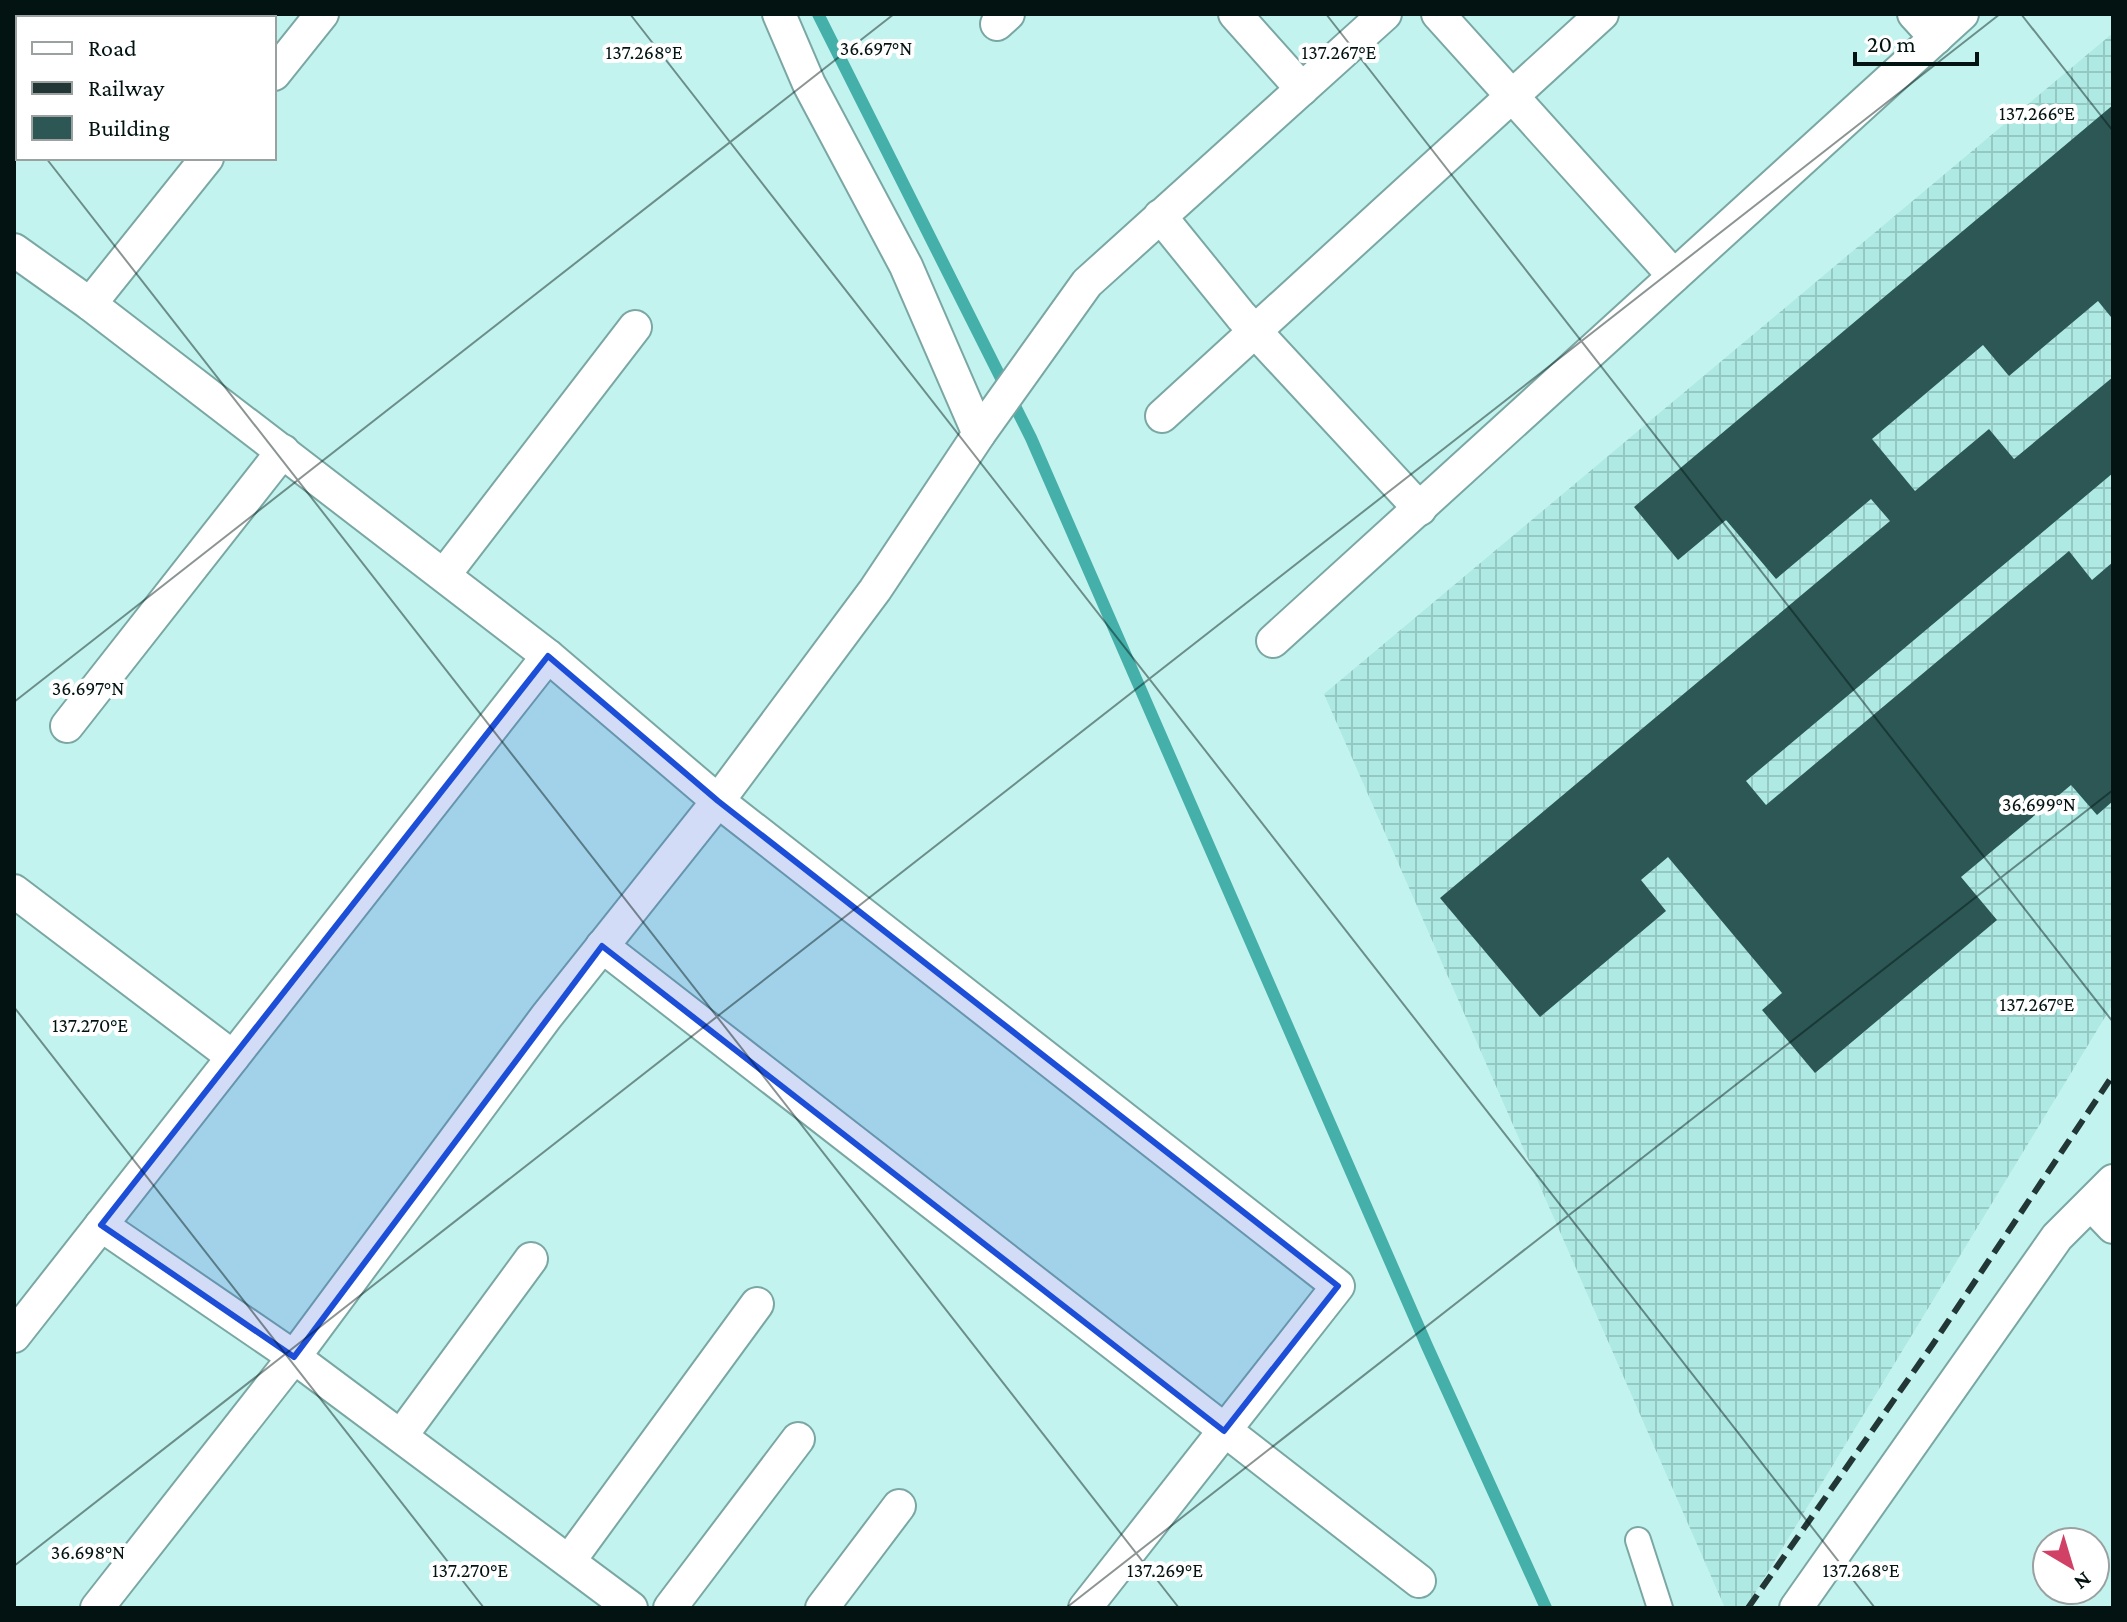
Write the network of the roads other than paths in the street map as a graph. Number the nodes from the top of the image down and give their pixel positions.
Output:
1 (322, 14) edge
2 (779, 14) edge
3 (1235, 14) edge
4 (1385, 14) edge
5 (1438, 14) edge
6 (1602, 14) edge
7 (1914, 14) edge
8 (1962, 14) edge
9 (1936, 38) junction
10 (276, 72) edge
11 (1302, 89) junction
12 (1512, 96) junction
13 (205, 160) edge
14 (1160, 216) junction
15 (14, 250) edge
16 (1674, 276) junction
17 (90, 304) junction
18 (635, 327) dead end
19 (1255, 330) junction
20 (1162, 416) dead end
21 (979, 434) junction
22 (283, 451) junction
23 (1420, 509) junction
24 (444, 575) junction
25 (1273, 641) dead end
26 (548, 656) junction
27 (67, 726) dead end
28 (718, 801) junction
29 (14, 891) edge
30 (602, 946) junction
31 (233, 1057) junction
32 (2102, 1192) edge
33 (101, 1225) junction
34 (2113, 1227) edge
35 (531, 1259) dead end
36 (757, 1304) dead end
37 (14, 1336) edge
38 (294, 1357) junction
39 (1224, 1431) junction
40 (401, 1436) junction
41 (798, 1439) dead end
42 (899, 1506) dead end
43 (1638, 1540) dead end
44 (569, 1561) junction
45 (1419, 1581) dead end
46 (97, 1608) edge
47 (631, 1608) edge
48 (670, 1608) edge
49 (822, 1608) edge
50 (1085, 1608) edge
51 (1660, 1608) edge
52 (1796, 1608) edge

1 - 10 street
2 - 21 street
3 - 11 street
4 - 11 street
5 - 12 street
6 - 12 street
7 - 9 street
8 - 9 street
9 - 16 street
11 - 14 street
12 - 16 street
12 - 19 street
13 - 17 street
14 - 19 street
14 - 21 street
15 - 17 street
16 - 23 street
17 - 22 street
18 - 24 street
19 - 20 street
19 - 23 street
21 - 28 street
22 - 24 street
22 - 27 street
23 - 25 street
24 - 26 street
26 - 28 street
26 - 31 street
28 - 30 street
28 - 39 street
29 - 31 street
30 - 38 street
30 - 39 street
31 - 33 street
32 - 34 street
32 - 52 street
33 - 37 street
33 - 38 street
35 - 40 street
36 - 44 street
38 - 40 street
38 - 46 street
39 - 45 street
39 - 50 street
40 - 44 street
41 - 48 street
42 - 49 street
43 - 51 street
44 - 47 street

